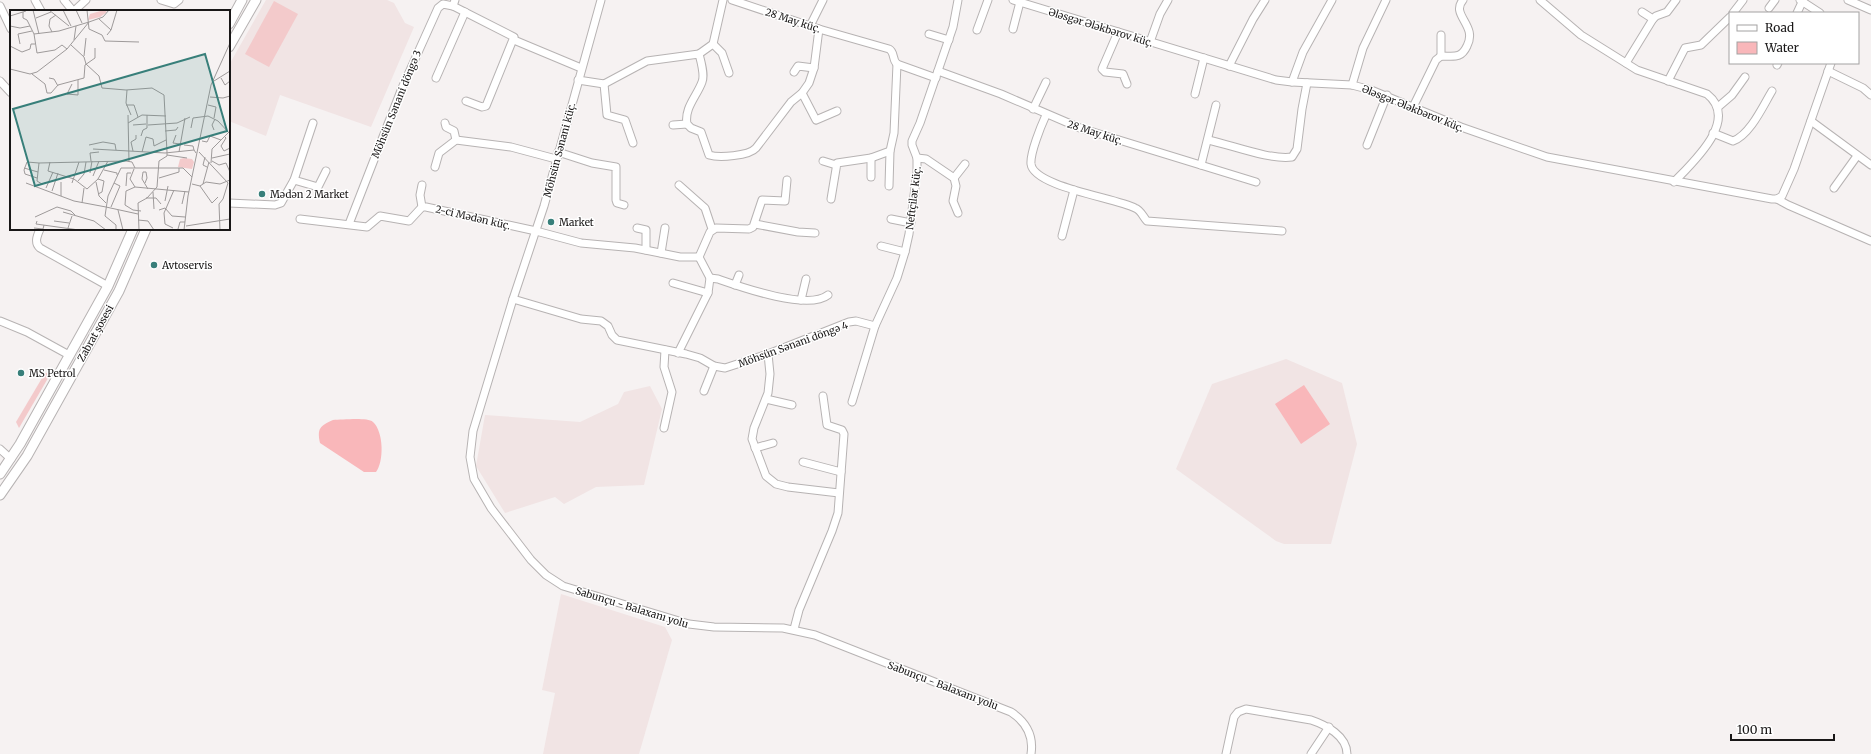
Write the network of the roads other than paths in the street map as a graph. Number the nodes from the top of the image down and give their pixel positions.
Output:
1 (35, 0) edge
2 (64, 0) edge
3 (86, 0) edge
4 (161, 0) edge
5 (179, 0) edge
6 (242, 0) edge
7 (256, 0) edge
8 (601, 0) edge
9 (723, 0) edge
10 (733, 0) edge
11 (823, 0) edge
12 (958, 0) edge
13 (988, 0) edge
14 (1168, 0) edge
15 (1265, 0) edge
16 (1332, 0) edge
17 (1386, 0) edge
18 (1463, 0) edge
19 (1676, 0) edge
20 (1743, 0) edge
21 (1775, 0) edge
22 (1802, 0) edge
23 (1848, 0) edge
24 (1017, 1) edge
25 (1545, 2) edge
26 (454, 3) edge
27 (0, 6) edge
28 (1770, 8) dead end
29 (41, 10) edge
30 (72, 10) edge
31 (74, 10) edge
32 (1871, 10) edge
33 (465, 12) junction
34 (1642, 12) dead end
35 (1734, 12) edge
36 (1797, 12) edge
37 (1819, 12) edge
38 (1729, 18) edge
39 (1653, 19) junction
40 (230, 22) edge
41 (810, 26) junction
42 (10, 27) edge
43 (819, 29) junction
44 (1013, 29) dead end
45 (977, 30) dead end
46 (1118, 32) junction
47 (929, 34) dead end
48 (1441, 35) dead end
49 (514, 40) junction
50 (949, 40) junction
51 (1150, 42) junction
52 (713, 44) junction
53 (230, 45) edge
54 (699, 54) junction
55 (1441, 56) junction
56 (1204, 58) junction
57 (1626, 63) junction
58 (897, 64) junction
59 (1831, 64) edge
60 (1229, 66) junction
61 (581, 68) junction
62 (814, 68) junction
63 (1828, 71) junction
64 (794, 72) dead end
65 (730, 73) dead end
66 (937, 74) junction
67 (1745, 77) dead end
68 (436, 78) dead end
69 (578, 80) junction
70 (0, 81) edge
71 (1046, 82) dead end
72 (1292, 82) junction
73 (1668, 82) junction
74 (1307, 83) junction
75 (604, 84) junction
76 (1127, 84) dead end
77 (1352, 85) junction
78 (1772, 91) dead end
79 (10, 92) edge
80 (802, 93) junction
81 (1195, 94) dead end
82 (1387, 95) junction
83 (1871, 95) edge
84 (466, 101) dead end
85 (1216, 105) dead end
86 (1413, 107) junction
87 (1718, 107) junction
88 (1033, 109) junction
89 (837, 111) dead end
90 (1046, 115) junction
91 (1811, 121) junction
92 (313, 123) dead end
93 (445, 123) dead end
94 (687, 124) junction
95 (673, 125) dead end
96 (1713, 133) junction
97 (456, 140) junction
98 (1208, 140) junction
99 (633, 142) dead end
100 (1367, 145) dead end
101 (890, 151) junction
102 (558, 152) junction
103 (1857, 156) junction
104 (871, 158) junction
105 (917, 158) junction
106 (556, 159) junction
107 (823, 161) dead end
108 (965, 164) dead end
109 (836, 165) junction
110 (1871, 165) edge
111 (1201, 166) junction
112 (435, 167) dead end
113 (326, 171) dead end
114 (870, 177) dead end
115 (954, 178) junction
116 (294, 180) junction
117 (787, 180) dead end
118 (1256, 182) dead end
119 (1674, 182) junction
120 (422, 185) dead end
121 (679, 185) dead end
122 (889, 186) dead end
123 (1834, 188) dead end
124 (1074, 190) junction
125 (831, 199) dead end
126 (1777, 199) junction
127 (230, 203) edge
128 (624, 205) dead end
129 (422, 207) junction
130 (958, 213) dead end
131 (891, 219) dead end
132 (300, 220) dead end
133 (911, 222) junction
134 (349, 224) junction
135 (755, 224) junction
136 (637, 228) dead end
137 (665, 228) dead end
138 (712, 229) junction
139 (40, 230) edge
140 (133, 230) edge
141 (146, 230) edge
142 (536, 231) junction
143 (1282, 231) dead end
144 (814, 233) dead end
145 (1062, 236) dead end
146 (1871, 241) edge
147 (881, 246) dead end
148 (646, 250) junction
149 (905, 252) junction
150 (661, 253) junction
151 (699, 256) junction
152 (739, 275) dead end
153 (710, 278) junction
154 (806, 279) dead end
155 (673, 283) dead end
156 (735, 285) junction
157 (108, 286) junction
158 (708, 293) junction
159 (828, 295) dead end
160 (513, 299) junction
161 (801, 300) junction
162 (0, 321) edge
163 (874, 326) junction
164 (665, 350) junction
165 (678, 352) junction
166 (768, 354) junction
167 (69, 355) junction
168 (714, 366) junction
169 (704, 391) dead end
170 (823, 396) dead end
171 (766, 399) junction
172 (852, 402) dead end
173 (792, 404) dead end
174 (664, 428) dead end
175 (774, 443) dead end
176 (754, 448) junction
177 (0, 449) edge
178 (11, 459) junction
179 (803, 462) dead end
180 (841, 472) junction
181 (0, 474) edge
182 (839, 493) junction
183 (0, 495) edge
184 (794, 629) junction
185 (1328, 727) junction
186 (1031, 754) edge
187 (1226, 754) edge
188 (1311, 754) edge
189 (1347, 754) edge

1 - 29 street
2 - 30 street
3 - 31 street
4 - 5 street
6 - 40 main road
7 - 53 main road
8 - 61 street, Möhsün Sənani küç.
9 - 52 street
10 - 41 street, 28 May küç.
11 - 41 street
12 - 50 street, Neftçilər küç.
13 - 45 street
14 - 51 street
15 - 60 street
16 - 72 street
17 - 77 street
18 - 55 street
19 - 39 street
20 - 35 street
21 - 28 street
22 - 36 street
22 - 37 street
23 - 32 street
24 - 44 street
24 - 46 street, Ələsgər Ələkbərov küç.
25 - 57 street
26 - 33 street
26 - 134 street, Möhsün Sənani döngə 3
27 - 42 street
33 - 49 street
33 - 68 street
34 - 39 street
38 - 73 street
39 - 57 street
41 - 43 street, 28 May küç.
43 - 58 street, 28 May küç.
43 - 62 street
46 - 51 street, Ələsgər Ələkbərov küç.
46 - 76 street
47 - 50 street
48 - 55 street
49 - 61 street
49 - 84 street
50 - 66 street, Neftçilər küç.
51 - 56 street, Ələsgər Ələkbərov küç.
52 - 54 street
52 - 65 street
54 - 75 street
54 - 94 street
55 - 86 street
56 - 60 street, Ələsgər Ələkbərov küç.
56 - 81 street
57 - 73 street
58 - 66 street, 28 May küç.
58 - 101 street
59 - 63 street
60 - 72 street, Ələsgər Ələkbərov küç.
61 - 69 street, Möhsün Sənani küç.
62 - 64 street
62 - 80 street
63 - 83 street
63 - 91 street
66 - 88 street, 28 May küç.
66 - 105 street, Neftçilər küç.
67 - 87 street
69 - 75 street
69 - 102 street, Möhsün Sənani küç.
70 - 79 street
71 - 88 street
72 - 74 street, Ələsgər Ələkbərov küç.
73 - 87 street
74 - 77 street, Ələsgər Ələkbərov küç.
74 - 98 street
75 - 99 street
77 - 82 street, Ələsgər Ələkbərov küç.
78 - 96 street
80 - 89 street
80 - 94 street
82 - 86 street, Ələsgər Ələkbərov küç.
82 - 100 street
85 - 98 street
86 - 119 street, Ələsgər Ələkbərov küç.
87 - 96 street
88 - 90 street, 28 May küç.
90 - 111 street, 28 May küç.
90 - 124 street
91 - 103 street
91 - 126 street
92 - 116 street
93 - 97 street
94 - 95 street
96 - 119 street
97 - 106 street
97 - 112 street
98 - 111 street
101 - 104 street
101 - 122 street
102 - 106 street, Möhsün Sənani küç.
102 - 128 street
103 - 110 street
103 - 123 street
104 - 109 street
104 - 114 street
105 - 115 street
105 - 133 street, Neftçilər küç.
106 - 142 street, Möhsün Sənani küç.
107 - 109 street
108 - 115 street
109 - 125 street
111 - 118 street, 28 May küç.
113 - 116 street
115 - 130 street
116 - 127 street
117 - 135 street
119 - 126 street, Ələsgər Ələkbərov küç.
120 - 129 street
121 - 138 street
124 - 143 street
124 - 145 street
126 - 146 street, Ələsgər Ələkbərov küç.
129 - 134 street, 2-ci Mədən küç.
129 - 142 street, 2-ci Mədən küç.
131 - 133 street
132 - 134 street, 2-ci Mədən küç.
133 - 149 street, Neftçilər küç.
135 - 138 street
135 - 144 street
136 - 148 street
137 - 150 street
138 - 151 street
139 - 157 street
140 - 157 main road
141 - 183 main road, Zabrat şosesi
142 - 148 street
142 - 160 street, Möhsün Sənani küç.
147 - 149 street
148 - 150 street
149 - 163 street, Neftçilər küç.
150 - 151 street
151 - 153 street
152 - 156 street
153 - 156 street
153 - 158 street
154 - 161 street
155 - 158 street
156 - 161 street
157 - 167 main road
158 - 165 street
159 - 161 street
160 - 164 street, Möhsün Sənani döngə 4
160 - 184 street, Sabunçu - Balaxanı yolu
162 - 167 street
163 - 166 street, Möhsün Sənani döngə 4
163 - 172 street, Neftçilər küç.
164 - 165 street, Möhsün Sənani döngə 4
164 - 174 street
165 - 168 street, Möhsün Sənani döngə 4
166 - 168 street, Möhsün Sənani döngə 4
166 - 171 street
167 - 178 main road
168 - 169 street
170 - 180 street
171 - 173 street
171 - 176 street
175 - 176 street
176 - 182 street
177 - 178 street
178 - 181 main road
179 - 180 street
180 - 182 street
182 - 184 street
184 - 186 street, Sabunçu - Balaxanı yolu
185 - 187 street
185 - 188 street
185 - 189 street

